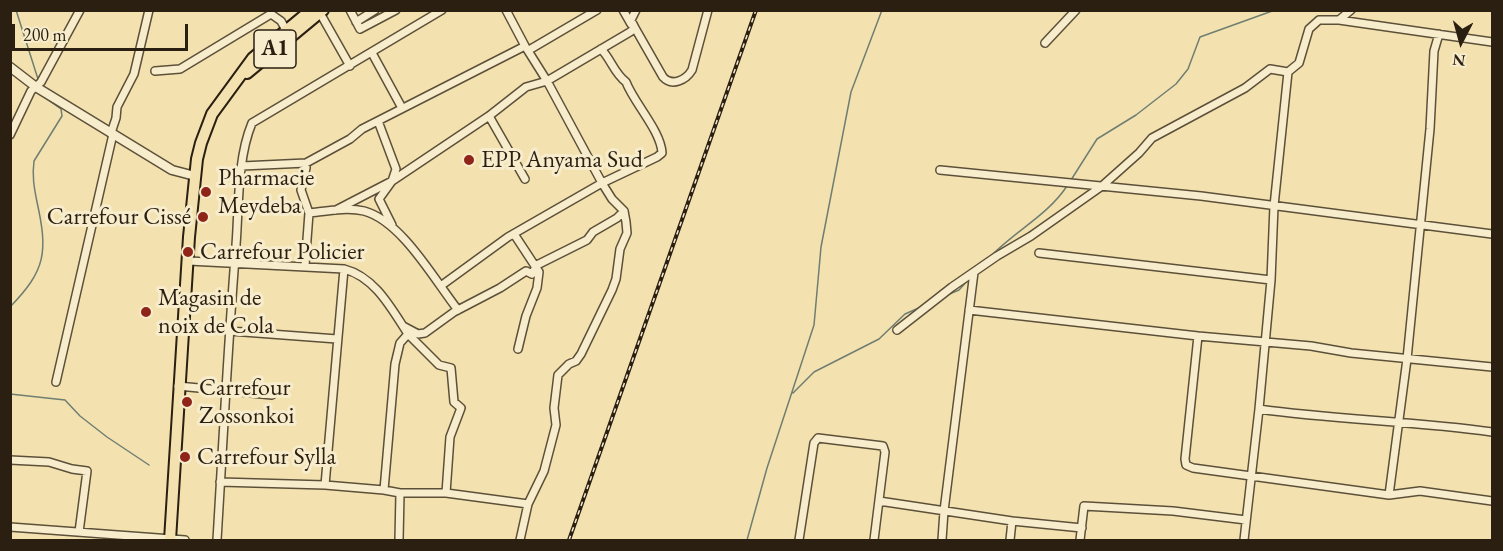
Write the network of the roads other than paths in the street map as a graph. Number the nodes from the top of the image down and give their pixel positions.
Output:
1 (80, 10) edge
2 (149, 10) edge
3 (350, 10) edge
4 (375, 10) edge
5 (396, 10) edge
6 (442, 10) edge
7 (506, 10) edge
8 (597, 10) edge
9 (623, 10) edge
10 (636, 10) edge
11 (708, 10) edge
12 (1076, 10) edge
13 (1352, 10) edge
14 (318, 11) edge
15 (583, 14) edge
16 (1339, 20) junction
17 (356, 22) junction
18 (634, 29) junction
19 (286, 30) junction
20 (1439, 34) junction
21 (1492, 42) edge
22 (1045, 43) dead end
23 (527, 48) junction
24 (601, 50) junction
25 (372, 53) junction
26 (350, 66) junction
27 (10, 67) edge
28 (155, 71) dead end
29 (1288, 72) junction
30 (547, 81) junction
31 (36, 87) junction
32 (229, 89) junction
33 (402, 108) junction
34 (489, 116) junction
35 (378, 121) junction
36 (112, 134) junction
37 (10, 135) edge
38 (306, 163) junction
39 (242, 166) junction
40 (940, 170) dead end
41 (195, 176) junction
42 (525, 179) dead end
43 (392, 181) junction
44 (602, 183) junction
45 (1102, 186) junction
46 (1274, 206) junction
47 (336, 210) junction
48 (624, 211) junction
49 (309, 213) junction
50 (1421, 224) junction
51 (392, 226) junction
52 (514, 234) junction
53 (1492, 234) edge
54 (1039, 253) dead end
55 (189, 261) junction
56 (234, 264) junction
57 (304, 266) junction
58 (537, 266) junction
59 (344, 269) junction
60 (974, 272) junction
61 (1271, 280) junction
62 (442, 285) junction
63 (458, 310) junction
64 (969, 310) junction
65 (402, 325) junction
66 (897, 330) dead end
67 (230, 331) junction
68 (408, 334) junction
69 (1198, 336) junction
70 (337, 339) junction
71 (1264, 343) junction
72 (518, 349) dead end
73 (1407, 358) junction
74 (1492, 367) edge
75 (56, 382) dead end
76 (178, 386) junction
77 (225, 391) junction
78 (272, 394) dead end
79 (1259, 409) junction
80 (1400, 423) junction
81 (1492, 432) edge
82 (10, 460) edge
83 (1251, 477) junction
84 (220, 482) junction
85 (325, 485) junction
86 (384, 490) junction
87 (400, 493) junction
88 (446, 493) junction
89 (1389, 495) junction
90 (879, 501) junction
91 (1492, 501) edge
92 (528, 504) junction
93 (944, 511) junction
94 (1246, 520) junction
95 (1012, 521) junction
96 (10, 527) edge
97 (1082, 528) junction
98 (79, 532) junction
99 (170, 540) edge
100 (185, 540) edge
101 (217, 540) edge
102 (399, 540) edge
103 (520, 540) edge
104 (799, 540) edge
105 (874, 540) edge
106 (942, 540) edge
107 (1010, 540) edge
108 (1080, 540) edge
109 (1244, 540) edge

1 - 31 street
2 - 36 street
3 - 17 street
4 - 17 street
5 - 17 street
6 - 25 street
7 - 23 street
8 - 15 street
9 - 18 street
10 - 18 street
11 - 18 street
12 - 22 street
13 - 16 street
14 - 19 main road, A1
14 - 26 street
14 - 32 main road, A1
15 - 23 street
16 - 20 street
16 - 29 street
18 - 24 street
19 - 28 street
19 - 32 main road, A1
20 - 21 street
20 - 50 street
23 - 30 street
23 - 33 street
24 - 30 street
24 - 44 street
25 - 26 street
25 - 33 street
26 - 39 street
27 - 31 street
29 - 45 street
29 - 46 street
30 - 34 street
30 - 44 street
31 - 36 street
31 - 37 street
32 - 41 main road, A1
33 - 35 street
34 - 42 street
34 - 43 street
35 - 38 street
35 - 43 street
36 - 41 street
36 - 75 street
38 - 39 street
38 - 49 street
39 - 56 street
40 - 45 street
41 - 55 main road, A1
43 - 47 street
43 - 51 street
44 - 48 street
44 - 52 street
45 - 46 street
45 - 60 street
46 - 50 street
46 - 61 street
47 - 49 street
47 - 51 street
48 - 58 street
48 - 92 street
49 - 57 street
50 - 53 street
50 - 73 street
51 - 62 street
52 - 58 street
52 - 62 street
54 - 61 street
55 - 56 street
55 - 76 main road, A1
56 - 57 street
56 - 67 street
57 - 59 street
58 - 63 street
58 - 72 street
59 - 65 street
59 - 70 street
60 - 64 street
60 - 66 street
61 - 71 street
62 - 63 street
63 - 65 street
64 - 69 street
64 - 93 street
65 - 68 street
67 - 70 street
67 - 77 street
68 - 86 street
68 - 88 street
69 - 71 street
69 - 83 street
70 - 85 street
71 - 73 street
71 - 79 street
73 - 74 street
73 - 80 street
76 - 77 street
76 - 99 main road, A1
77 - 78 street
77 - 84 street
79 - 80 street
79 - 83 street
80 - 81 street
80 - 89 street
82 - 98 street
83 - 89 street
83 - 94 street
84 - 85 street
84 - 101 street
85 - 86 street
86 - 87 street
87 - 88 street
87 - 102 street
88 - 92 street
89 - 91 street
90 - 93 street
90 - 104 street
90 - 105 street
92 - 103 street
93 - 95 street
93 - 106 street
94 - 97 street
94 - 109 street
95 - 97 street
95 - 107 street
96 - 98 street
97 - 108 street
98 - 99 street
99 - 100 street

